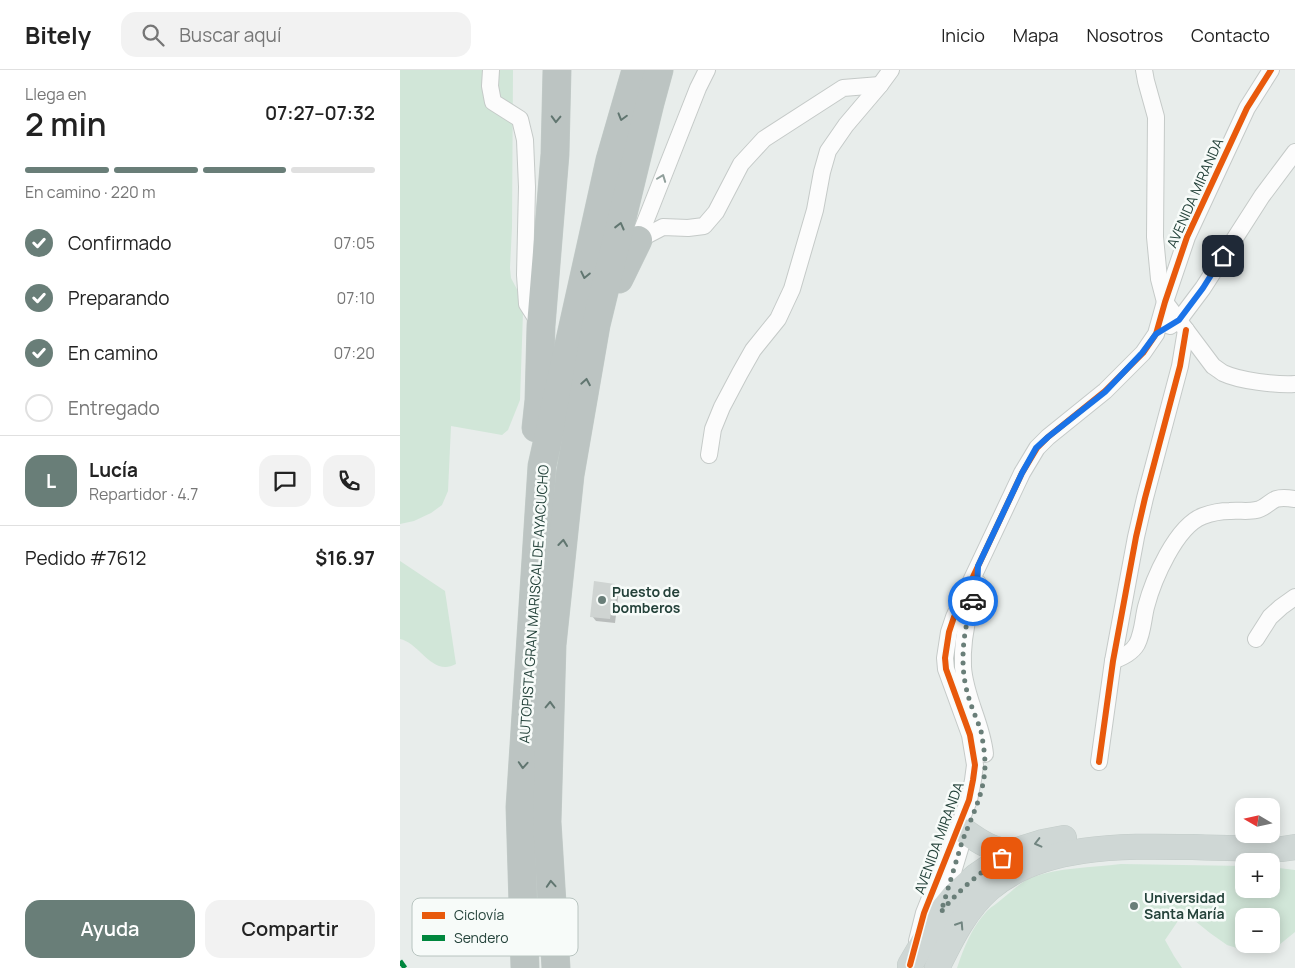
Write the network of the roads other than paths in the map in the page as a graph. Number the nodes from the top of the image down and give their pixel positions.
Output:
1 (491, 70) edge
2 (557, 70) edge
3 (636, 70) edge
4 (659, 70) edge
5 (707, 70) edge
6 (891, 70) edge
7 (1144, 70) edge
8 (1271, 70) edge
9 (880, 85) junction
10 (1295, 152) edge
11 (638, 240) junction
12 (1165, 302) junction
13 (596, 325) junction
14 (1182, 325) junction
15 (541, 326) junction
16 (1156, 334) junction
17 (1295, 384) edge
18 (708, 455) dead end
19 (1295, 499) edge
20 (536, 556) junction
21 (978, 566) junction
22 (1295, 597) edge
23 (1256, 638) dead end
24 (1113, 661) junction
25 (1099, 762) dead end
26 (966, 832) junction
27 (1235, 833) edge
28 (1280, 834) edge
29 (1295, 838) edge
30 (1295, 847) edge
31 (1011, 852) junction
32 (523, 898) edge
33 (552, 898) edge
34 (941, 912) junction
35 (917, 967) edge
36 (937, 968) edge

1 - 15 street
2 -> 15 highway
3 -> 20 highway, AUTOPISTA GRAN MARISCAL DE AYACUCHO
13 -> 4 highway, AUTOPISTA GRAN MARISCAL DE AYACUCHO
11 -> 5 street
6 - 9 street
7 - 12 street
8 - 12 street, AVENIDA MIRANDA
9 - 11 street
9 - 18 street
10 - 14 street, AVENIDA MIRANDA
11 - 13 highway
12 - 14 street
12 - 16 street, AVENIDA MIRANDA
33 -> 13 highway, AUTOPISTA GRAN MARISCAL DE AYACUCHO
14 - 16 street, AVENIDA MIRANDA
14 - 17 street
14 - 24 street
15 - 20 highway
16 - 21 street, AVENIDA MIRANDA
19 - 24 street
20 -> 32 highway, AUTOPISTA GRAN MARISCAL DE AYACUCHO
21 - 26 street, AVENIDA MIRANDA
21 - 35 street, AVENIDA MIRANDA
22 - 23 street
24 - 25 street
26 - 31 main road
26 - 34 street, AVENIDA MIRANDA
27 -> 31 main road
28 - 29 main road
36 -> 30 main road
31 - 34 main road
34 - 35 main road

